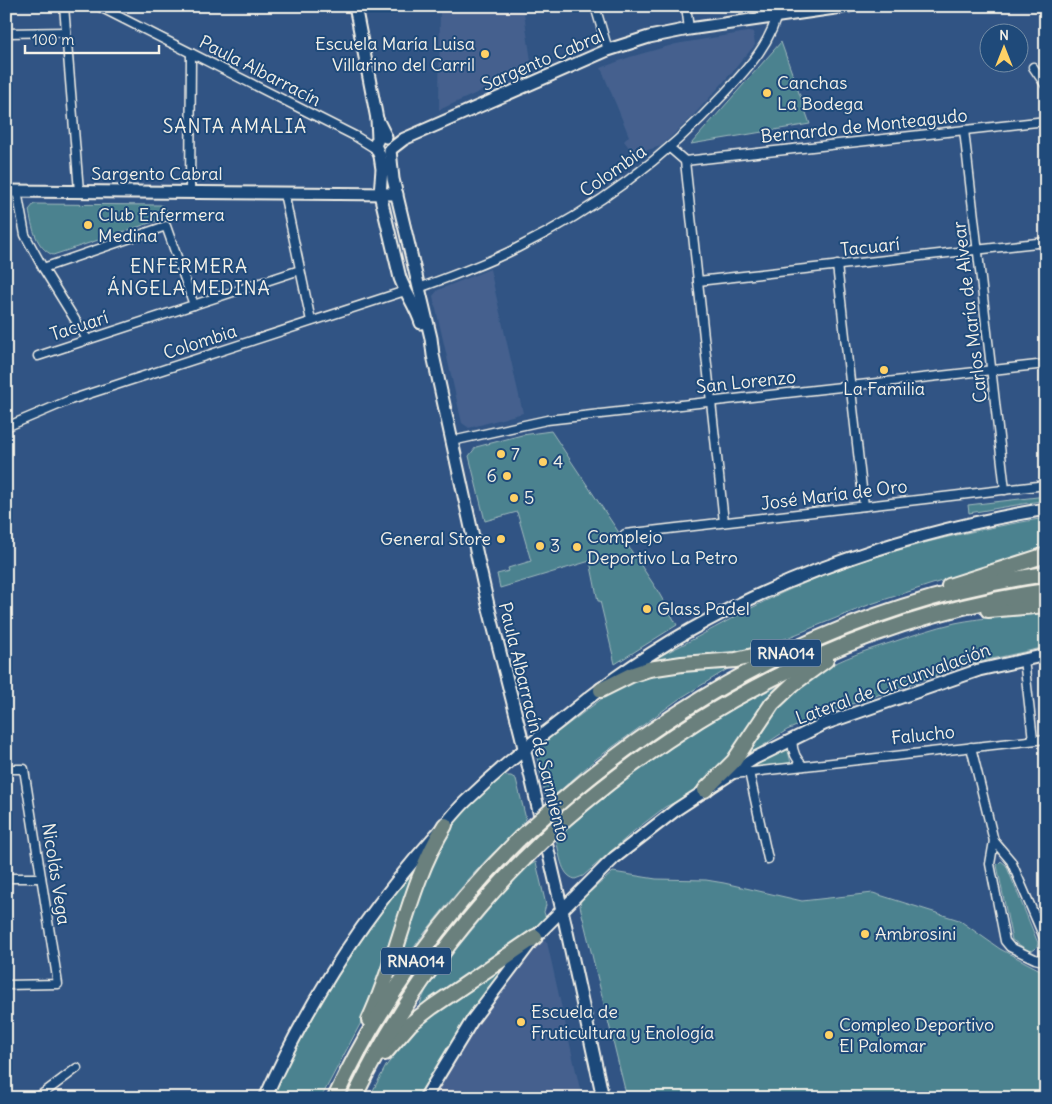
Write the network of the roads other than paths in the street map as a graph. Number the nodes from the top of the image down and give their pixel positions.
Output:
1 (64, 6) edge
2 (98, 6) edge
3 (354, 6) edge
4 (595, 6) edge
5 (686, 6) edge
6 (793, 6) edge
7 (849, 6) edge
8 (778, 12) edge
9 (689, 29) junction
10 (66, 32) junction
11 (6, 33) edge
12 (608, 50) junction
13 (191, 53) junction
14 (1032, 67) dead end
15 (1046, 86) edge
16 (1046, 121) edge
17 (964, 130) junction
18 (383, 144) junction
19 (670, 148) junction
20 (685, 162) junction
21 (12, 191) edge
22 (79, 191) junction
23 (190, 192) junction
24 (284, 193) junction
25 (380, 194) junction
26 (397, 194) junction
27 (1046, 242) edge
28 (978, 250) junction
29 (838, 266) junction
30 (43, 268) junction
31 (300, 270) junction
32 (698, 281) junction
33 (419, 288) junction
34 (405, 291) junction
35 (194, 305) junction
36 (311, 322) junction
37 (87, 339) junction
38 (433, 355) junction
39 (38, 356) dead end
40 (1046, 364) edge
41 (992, 370) junction
42 (851, 386) junction
43 (711, 401) junction
44 (6, 427) edge
45 (452, 441) junction
46 (1046, 485) edge
47 (1005, 490) junction
48 (864, 506) junction
49 (1046, 509) edge
50 (724, 522) junction
51 (625, 534) dead end
52 (1046, 555) edge
53 (1046, 574) edge
54 (1046, 591) edge
55 (1046, 605) edge
56 (920, 620) junction
57 (863, 621) junction
58 (870, 636) junction
59 (813, 640) junction
60 (1046, 655) edge
61 (1024, 659) junction
62 (601, 690) junction
63 (792, 738) junction
64 (1046, 739) edge
65 (1032, 740) junction
66 (971, 747) junction
67 (524, 750) junction
68 (803, 766) junction
69 (6, 769) edge
70 (749, 772) junction
71 (727, 775) junction
72 (705, 790) junction
73 (444, 825) junction
74 (994, 841) junction
75 (768, 859) dead end
76 (6, 878) edge
77 (41, 878) junction
78 (562, 910) junction
79 (535, 937) junction
80 (1046, 942) edge
81 (1046, 956) edge
82 (6, 985) edge
83 (77, 1068) dead end
84 (337, 1092) edge
85 (356, 1094) edge
86 (38, 1098) edge
87 (265, 1098) edge
88 (425, 1098) edge
89 (603, 1098) edge

1 - 10 street
2 - 13 street, Paula Albarracín
3 - 18 main road, Paula Albarracín de Sarmiento
4 - 12 street
5 - 9 street
6 - 8 street
7 - 8 main road, Sargento Cabral
8 - 9 main road, Sargento Cabral
8 - 19 street, Colombia
9 - 12 main road, Sargento Cabral
10 - 11 street
10 - 22 street
12 - 18 main road, Sargento Cabral
13 - 18 street, Paula Albarracín
13 - 23 street
14 - 15 street
16 - 17 street, Bernardo de Monteagudo
17 - 20 street, Bernardo de Monteagudo
17 - 28 street, Carlos María de Alvear
18 - 25 main road, Paula Albarracín de Sarmiento
18 - 26 main road, Paula Albarracín de Sarmiento
19 - 20 street
19 - 33 street, Colombia
20 - 32 street
21 - 22 main road, Sargento Cabral
21 - 30 street
22 - 23 main road, Sargento Cabral
23 - 24 main road, Sargento Cabral
24 - 25 main road, Sargento Cabral
24 - 31 street
25 - 26 main road, Sargento Cabral
25 - 34 main road, Paula Albarracín de Sarmiento
26 - 33 main road, Paula Albarracín de Sarmiento
27 - 28 street, Tacuarí
28 - 29 street, Tacuarí
28 - 41 street, Carlos María de Alvear
29 - 32 street, Tacuarí
29 - 42 street
30 - 35 street
30 - 37 street
31 - 35 street, Tacuarí
31 - 36 street
32 - 43 street
33 - 38 main road, Paula Albarracín de Sarmiento
34 - 36 street, Colombia
34 - 38 main road, Paula Albarracín de Sarmiento
35 - 37 street, Tacuarí
36 - 44 street, Colombia
37 - 39 street, Tacuarí
38 - 45 main road, Paula Albarracín de Sarmiento
40 - 41 street, San Lorenzo
41 - 42 street, San Lorenzo
41 - 47 street, Carlos María de Alvear
42 - 43 street, San Lorenzo
42 - 48 street
43 - 45 street, San Lorenzo
43 - 50 street
45 - 67 main road, Paula Albarracín de Sarmiento
46 - 47 street, José María de Oro
47 - 48 street, José María de Oro
48 - 50 street, José María de Oro
49 - 62 main road
50 - 51 street, José María de Oro
52 - 57 highway
53 - 57 highway, RNA014
54 - 56 highway, RNA014
55 - 56 highway
56 - 58 highway, RNA014
57 - 59 highway, RNA014
58 - 72 highway
58 - 85 highway, RNA014, bridge
59 - 62 highway
59 - 84 highway, RNA014, bridge
60 - 61 main road, Lateral de Circunvalación
61 - 63 main road, Lateral de Circunvalación
61 - 65 street
62 - 67 main road
63 - 68 street
63 - 71 main road, Lateral de Circunvalación
64 - 65 street, Falucho
65 - 66 street, Falucho
66 - 68 street, Falucho
66 - 74 street
67 - 73 main road
67 - 78 main road, Paula Albarracín de Sarmiento
68 - 70 street, Falucho
69 - 77 street, Nicolás Vega
70 - 71 street, Falucho
70 - 75 street
71 - 72 main road, Lateral de Circunvalación
72 - 78 main road
73 - 84 highway
73 - 87 main road
74 - 80 street
74 - 81 street
76 - 77 street
77 - 82 street, Nicolás Vega
78 - 79 main road
78 - 89 main road, Paula Albarracín de Sarmiento
79 - 85 highway
79 - 88 main road
83 - 86 street

